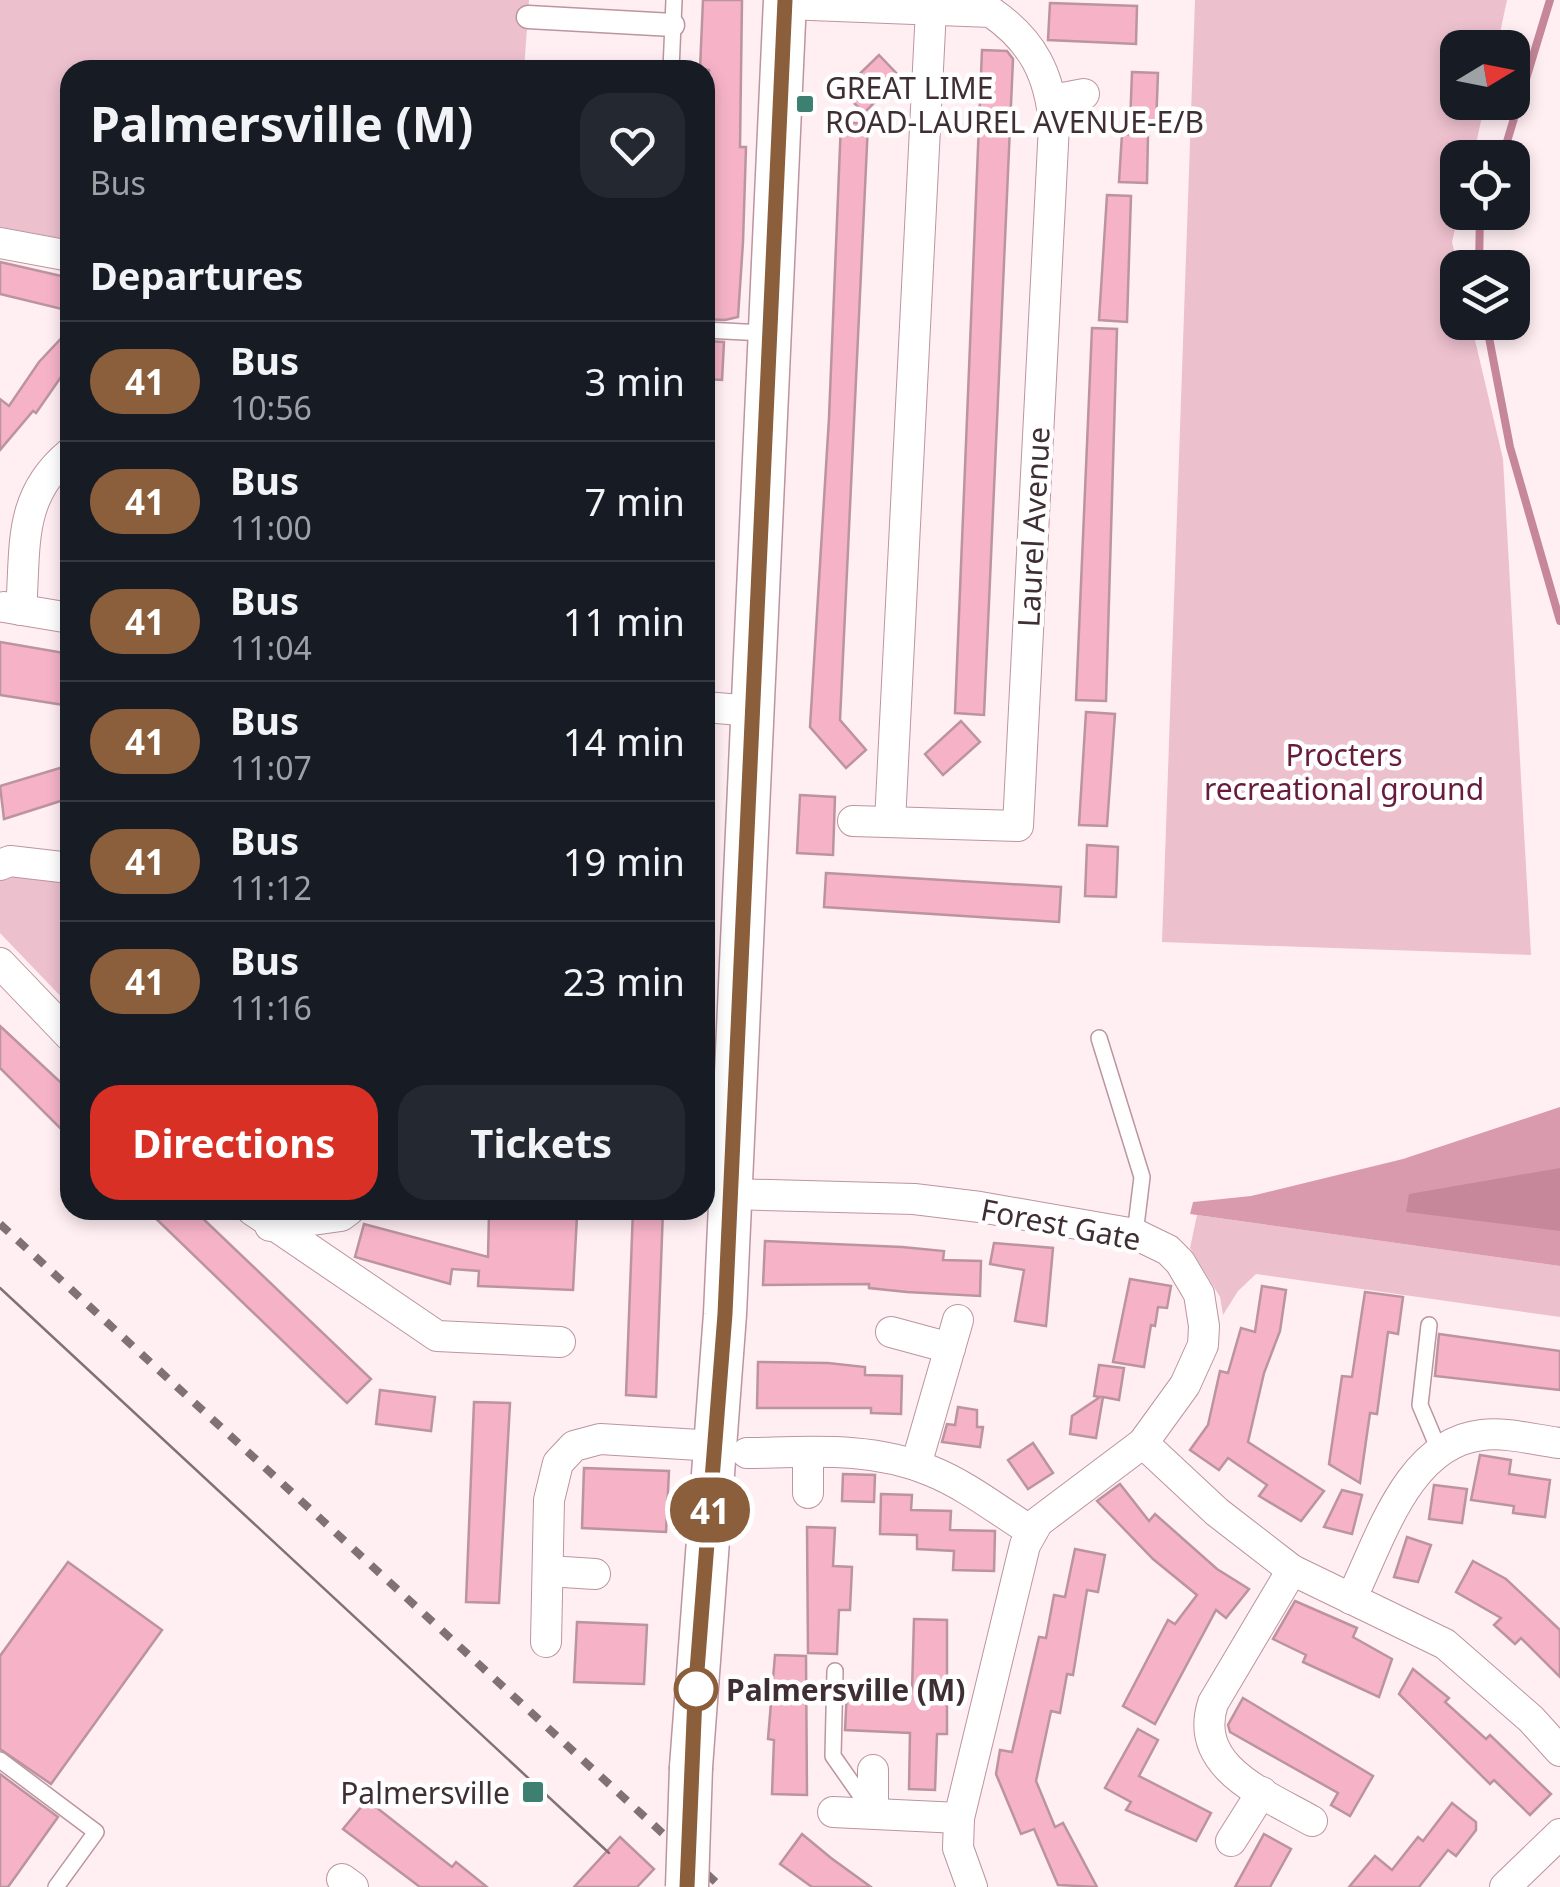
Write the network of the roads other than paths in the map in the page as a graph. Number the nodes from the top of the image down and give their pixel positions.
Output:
1 (674, 0) edge
2 (785, 2) edge
3 (992, 6) edge
4 (931, 9) junction
5 (528, 17) dead end
6 (673, 25) junction
7 (671, 60) edge
8 (1084, 94) dead end
9 (1052, 100) junction
10 (0, 243) edge
11 (60, 254) edge
12 (715, 330) edge
13 (770, 333) junction
14 (60, 461) edge
15 (10, 608) edge
16 (60, 616) edge
17 (715, 708) edge
18 (752, 711) junction
19 (852, 821) dead end
20 (890, 822) junction
21 (0, 865) edge
22 (60, 867) edge
23 (0, 962) edge
24 (60, 1025) edge
25 (1099, 1038) dead end
26 (730, 1194) junction
27 (264, 1220) edge
28 (1135, 1234) junction
29 (1429, 1325) dead end
30 (890, 1332) dead end
31 (560, 1342) dead end
32 (1142, 1443) junction
33 (1560, 1443) edge
34 (732, 1450) junction
35 (1439, 1450) junction
36 (808, 1452) junction
37 (916, 1465) junction
38 (808, 1493) dead end
39 (1030, 1531) junction
40 (1292, 1570) junction
41 (548, 1571) junction
42 (595, 1574) dead end
43 (1351, 1598) junction
44 (546, 1642) dead end
45 (835, 1671) dead end
46 (1560, 1750) edge
47 (0, 1760) edge
48 (873, 1770) dead end
49 (1262, 1792) junction
50 (833, 1812) dead end
51 (873, 1813) junction
52 (959, 1818) junction
53 (1312, 1821) dead end
54 (1560, 1834) edge
55 (1231, 1840) dead end
56 (56, 1887) edge
57 (687, 1887) edge
58 (972, 1887) edge
59 (1506, 1887) edge

1 - 6 lane
2 - 4 street, Laurel Avenue
2 - 13 main road
3 - 4 street, Laurel Avenue
3 - 9 street, Laurel Avenue
4 - 20 street
5 - 6 street
6 - 7 lane
8 - 9 street
9 - 20 street, Laurel Avenue
10 - 11 street
12 - 13 lane
13 - 18 main road
14 - 15 street
15 - 16 street
17 - 18 street
18 - 26 main road
19 - 20 street, Laurel Avenue
21 - 22 street
23 - 24 street
25 - 28 lane
26 - 28 street, Forest Gate
26 - 34 main road
27 - 31 street
28 - 32 street, Forest Gate
29 - 35 lane
30 - 37 street
32 - 39 street, Forest Gate
32 - 40 street
33 - 35 street
34 - 36 street
34 - 41 street
34 - 57 main road, bridge
35 - 43 street
36 - 37 street
36 - 38 street
37 - 39 street
39 - 52 street
40 - 43 street
40 - 49 street
41 - 42 street
41 - 44 street
43 - 46 street
45 - 51 lane
47 - 56 lane
48 - 51 street
49 - 53 street
49 - 55 street
50 - 51 street
51 - 52 street
52 - 58 street
54 - 59 street

